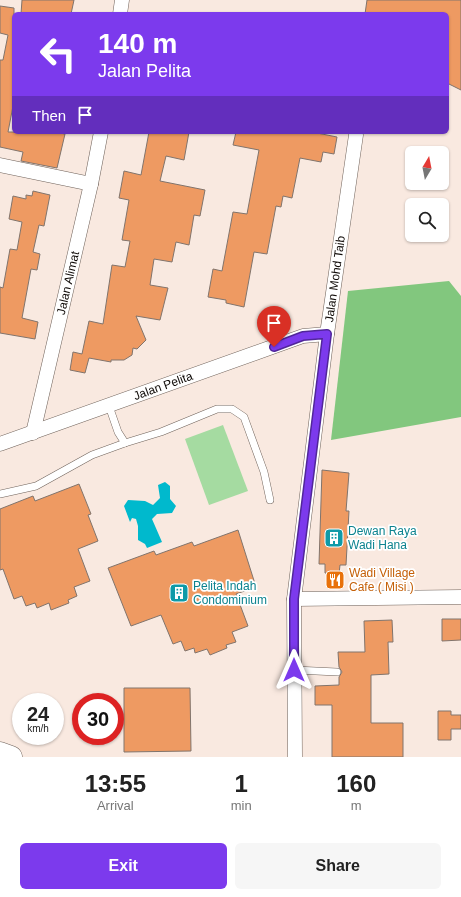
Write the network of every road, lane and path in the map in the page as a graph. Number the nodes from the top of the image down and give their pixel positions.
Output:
1 (122, 0) edge
2 (120, 12) edge
3 (101, 134) edge
4 (356, 135) dead end
5 (0, 164) edge
6 (91, 184) junction
7 (327, 334) junction
8 (109, 406) junction
9 (33, 433) junction
10 (125, 443) junction
11 (0, 444) edge
12 (0, 494) edge
13 (270, 500) dead end
14 (461, 597) edge
15 (294, 599) junction
16 (294, 670) junction
17 (337, 672) dead end
18 (0, 753) edge
19 (12, 757) edge
20 (295, 757) edge

1 - 2 street
3 - 6 street, Jalan Alimat
4 - 7 street, Jalan Mohd Taib
5 - 6 street
6 - 9 street, Jalan Alimat
7 - 8 street, Jalan Pelita
7 - 15 street, Jalan Mohd Taib
8 - 9 street, Jalan Pelita
8 - 10 lane
9 - 11 street, Jalan Pelita
10 - 12 lane
10 - 13 lane
14 - 15 street
15 - 16 street, Jalan Mohd Taib
16 - 17 lane
16 - 20 street, Jalan Mohd Taib
18 - 19 highway

